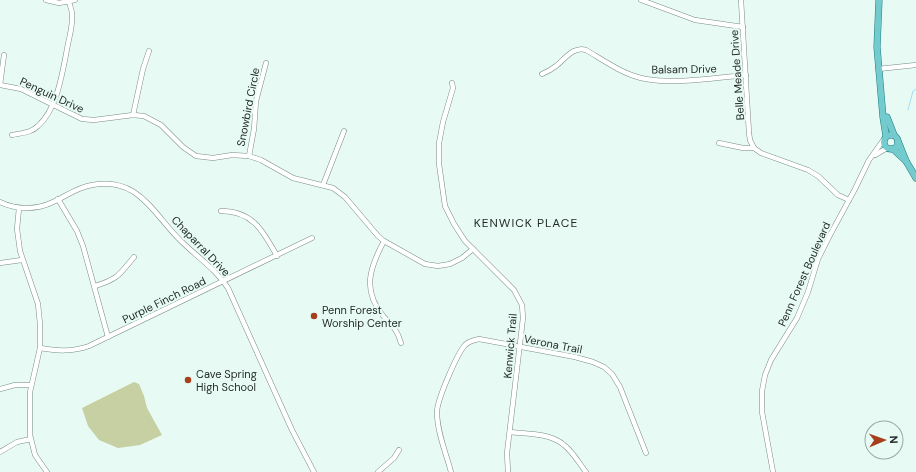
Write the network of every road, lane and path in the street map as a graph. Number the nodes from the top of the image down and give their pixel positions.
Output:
1 (46, 0) edge
2 (75, 0) edge
3 (641, 0) edge
4 (741, 0) edge
5 (879, 0) edge
6 (69, 2) junction
7 (743, 27) junction
8 (149, 51) dead end
9 (4, 55) dead end
10 (266, 63) dead end
11 (916, 65) edge
12 (878, 69) junction
13 (542, 74) dead end
14 (746, 76) junction
15 (452, 83) dead end
16 (0, 85) edge
17 (52, 105) junction
18 (883, 111) junction
19 (133, 115) junction
20 (344, 131) dead end
21 (12, 134) dead end
22 (894, 135) junction
23 (885, 138) junction
24 (898, 141) junction
25 (719, 143) dead end
26 (754, 148) junction
27 (890, 149) junction
28 (248, 156) junction
29 (872, 157) junction
30 (906, 161) junction
31 (916, 178) edge
32 (323, 185) junction
33 (58, 199) junction
34 (849, 200) junction
35 (0, 202) edge
36 (19, 208) junction
37 (221, 211) dead end
38 (312, 238) dead end
39 (384, 241) junction
40 (473, 249) junction
41 (134, 256) dead end
42 (277, 256) junction
43 (22, 260) junction
44 (0, 263) edge
45 (224, 281) junction
46 (95, 286) junction
47 (108, 337) junction
48 (401, 343) dead end
49 (519, 346) junction
50 (40, 348) junction
51 (32, 385) junction
52 (0, 389) edge
53 (510, 432) junction
54 (31, 439) junction
55 (399, 450) dead end
56 (0, 452) edge
57 (646, 453) dead end
58 (47, 472) edge
59 (314, 472) edge
60 (378, 472) edge
61 (451, 472) edge
62 (508, 472) edge
63 (586, 472) edge
64 (773, 472) edge

1 - 6 street
2 - 6 street
3 - 7 street
4 - 7 street, Belle Meade Drive
5 - 12 main road
6 - 17 street
7 - 14 street, Belle Meade Drive
8 - 19 street
9 - 16 street
10 - 28 street, Snowbird Circle
11 - 12 street
12 - 18 main road
13 - 14 street, Balsam Drive
14 - 26 street, Belle Meade Drive
15 - 40 street, Kenwick Trail
16 - 17 street, Penguin Drive
17 - 19 street, Penguin Drive
17 - 21 street
18 - 22 main road
18 - 23 main road
19 - 28 street, Penguin Drive
20 - 32 street
22 - 23 main road
22 - 24 main road
23 - 27 main road
23 - 29 street, Penn Forest Boulevard
24 - 27 main road
24 - 30 main road
25 - 26 street
26 - 34 street
27 - 29 street, Penn Forest Boulevard
27 - 30 main road
28 - 32 street, Penguin Drive
29 - 34 street, Penn Forest Boulevard
30 - 31 main road
32 - 39 street, Penguin Drive
33 - 36 street, Chaparral Drive
33 - 45 street, Chaparral Drive
33 - 46 street
34 - 64 street, Penn Forest Boulevard
35 - 36 street, Chaparral Drive
36 - 43 street
37 - 42 street
38 - 42 street, Purple Finch Road
39 - 40 street, Penguin Drive
39 - 48 street
40 - 49 street, Kenwick Trail
41 - 46 street
42 - 45 street, Purple Finch Road
43 - 44 street
43 - 50 street
45 - 47 street, Purple Finch Road
45 - 59 street, Chaparral Drive
46 - 47 street
47 - 50 street, Purple Finch Road
49 - 53 street, Kenwick Trail
49 - 57 street, Verona Trail
49 - 61 street, Verona Trail
50 - 51 street
51 - 52 street
51 - 54 street
53 - 62 street, Kenwick Trail
53 - 63 street
54 - 56 street
54 - 58 street
55 - 60 street

